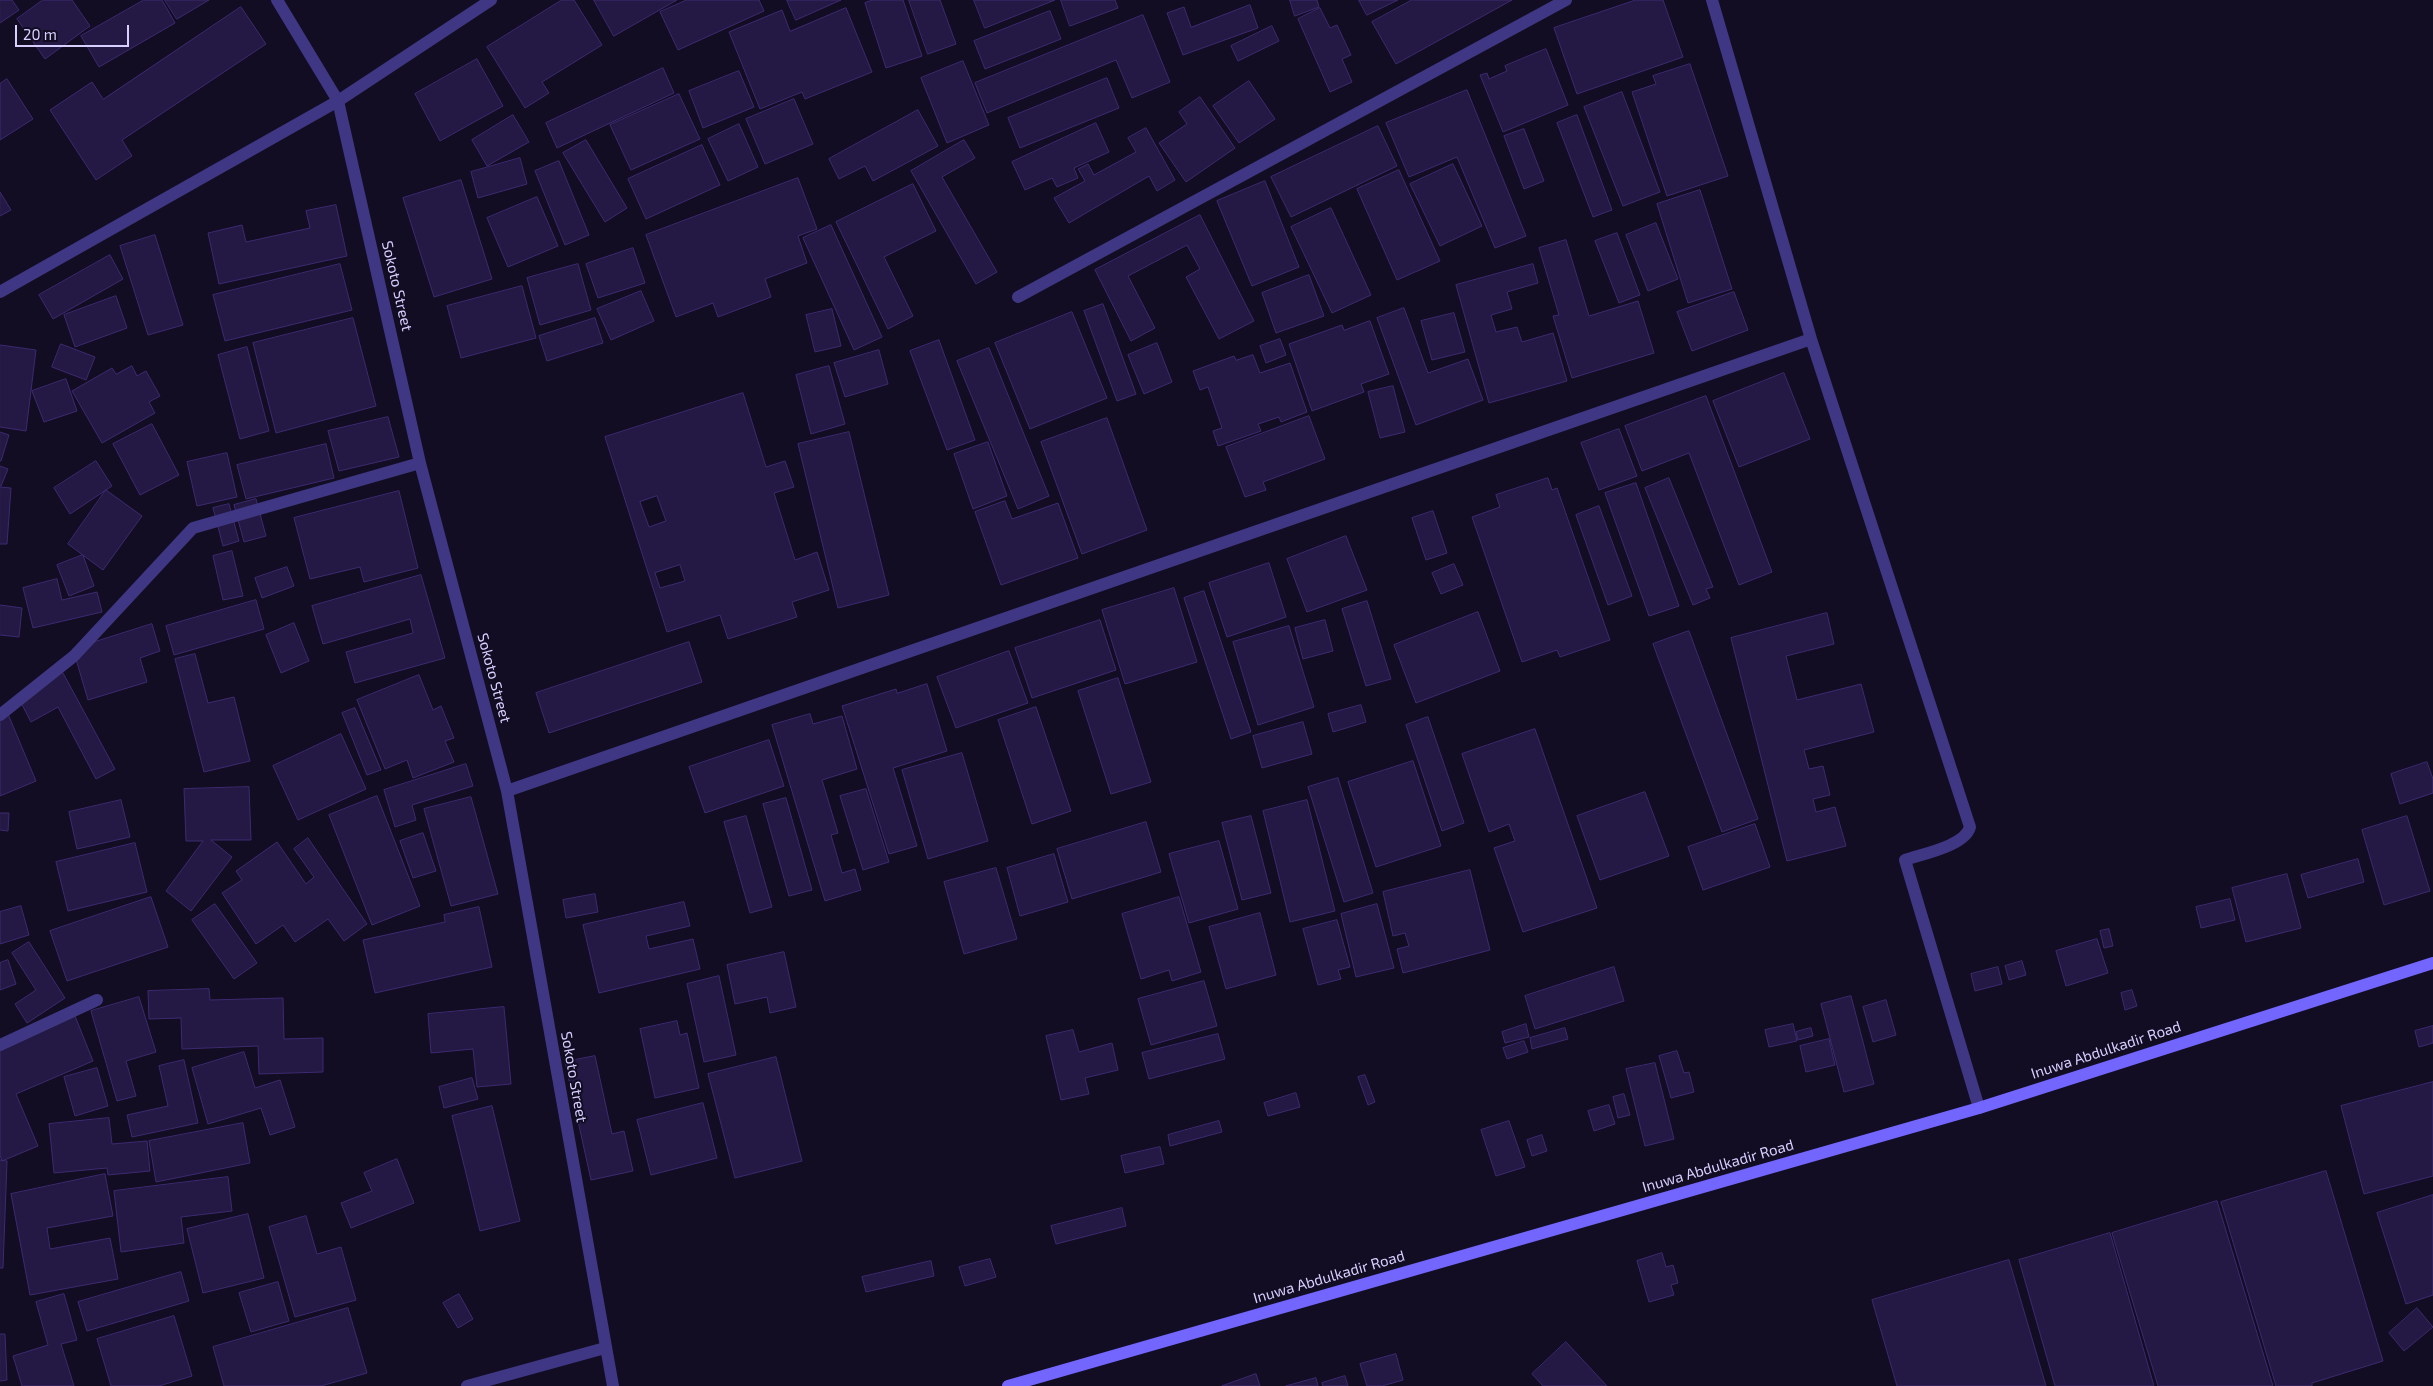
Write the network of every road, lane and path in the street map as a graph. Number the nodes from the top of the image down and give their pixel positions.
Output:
1 (277, 0) edge
2 (491, 0) edge
3 (1566, 0) edge
4 (1712, 0) edge
5 (338, 101) junction
6 (0, 292) edge
7 (1018, 297) dead end
8 (1811, 339) junction
9 (420, 463) junction
10 (0, 715) edge
11 (507, 791) junction
12 (2433, 963) edge
13 (97, 1000) dead end
14 (0, 1045) edge
15 (1979, 1108) junction
16 (605, 1348) junction
17 (468, 1386) edge
18 (613, 1386) edge
19 (1008, 1386) edge

1 - 5 street, Sokoto Street
2 - 5 street
3 - 7 street
4 - 8 street
5 - 6 street
5 - 9 street, Sokoto Street
8 - 11 street
8 - 15 street
9 - 10 street
9 - 11 street, Sokoto Street
11 - 16 street, Sokoto Street
12 - 15 main road, Inuwa Abdulkadir Road
13 - 14 street
15 - 19 main road, Inuwa Abdulkadir Road
16 - 17 street
16 - 18 street, Sokoto Street

